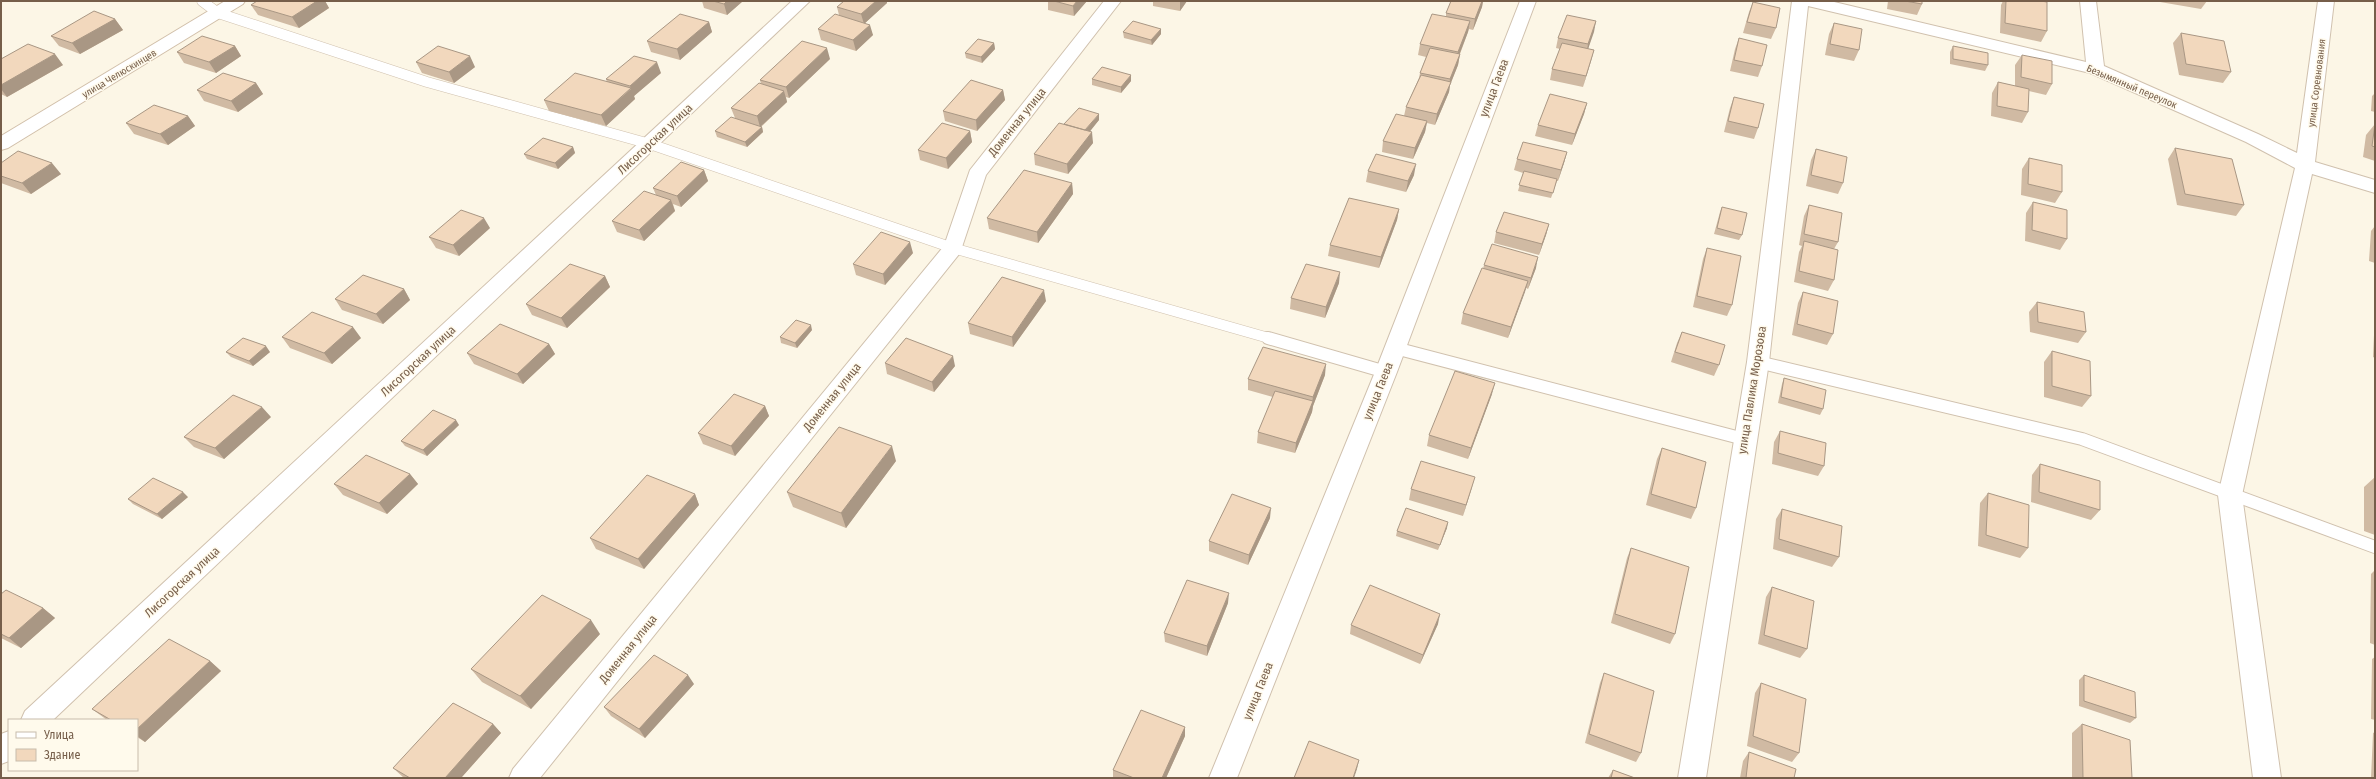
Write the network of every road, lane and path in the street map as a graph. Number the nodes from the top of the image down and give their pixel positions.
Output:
1 (202, 1) edge
2 (237, 1) edge
3 (802, 1) edge
4 (1113, 1) edge
5 (1528, 1) edge
6 (1800, 1) edge
7 (1809, 1) edge
8 (2088, 1) edge
9 (2326, 1) edge
10 (218, 13) junction
11 (2096, 69) junction
12 (1, 144) edge
13 (650, 144) junction
14 (2305, 165) junction
15 (2375, 187) edge
16 (953, 248) junction
17 (1395, 348) junction
18 (1758, 362) junction
19 (1386, 372) junction
20 (1744, 439) junction
21 (2230, 495) junction
22 (2375, 547) edge
23 (35, 719) edge
24 (522, 778) edge
25 (1223, 778) edge
26 (1692, 778) edge
27 (2267, 778) edge

1 - 10 lane
2 - 10 street, улица Челюскинцев
3 - 13 street, Лисогорская улица
4 - 16 street, Доменная улица
5 - 17 street, улица Гаева
6 - 18 street, улица Павлика Морозова
7 - 11 street, Безымянный переулок
8 - 11 street
9 - 14 street, улица Соревнования
10 - 12 street, улица Челюскинцев
10 - 13 lane
11 - 14 street, Безымянный переулок
13 - 16 lane
13 - 23 street, Лисогорская улица
14 - 15 street, Безымянный переулок
14 - 21 street, улица Соревнования
16 - 19 lane
16 - 24 street, Доменная улица
17 - 19 street, улица Гаева
17 - 20 lane
18 - 20 street, улица Павлика Морозова
18 - 21 lane
19 - 25 street, улица Гаева
20 - 26 street, улица Павлика Морозова
21 - 22 lane
21 - 27 street

